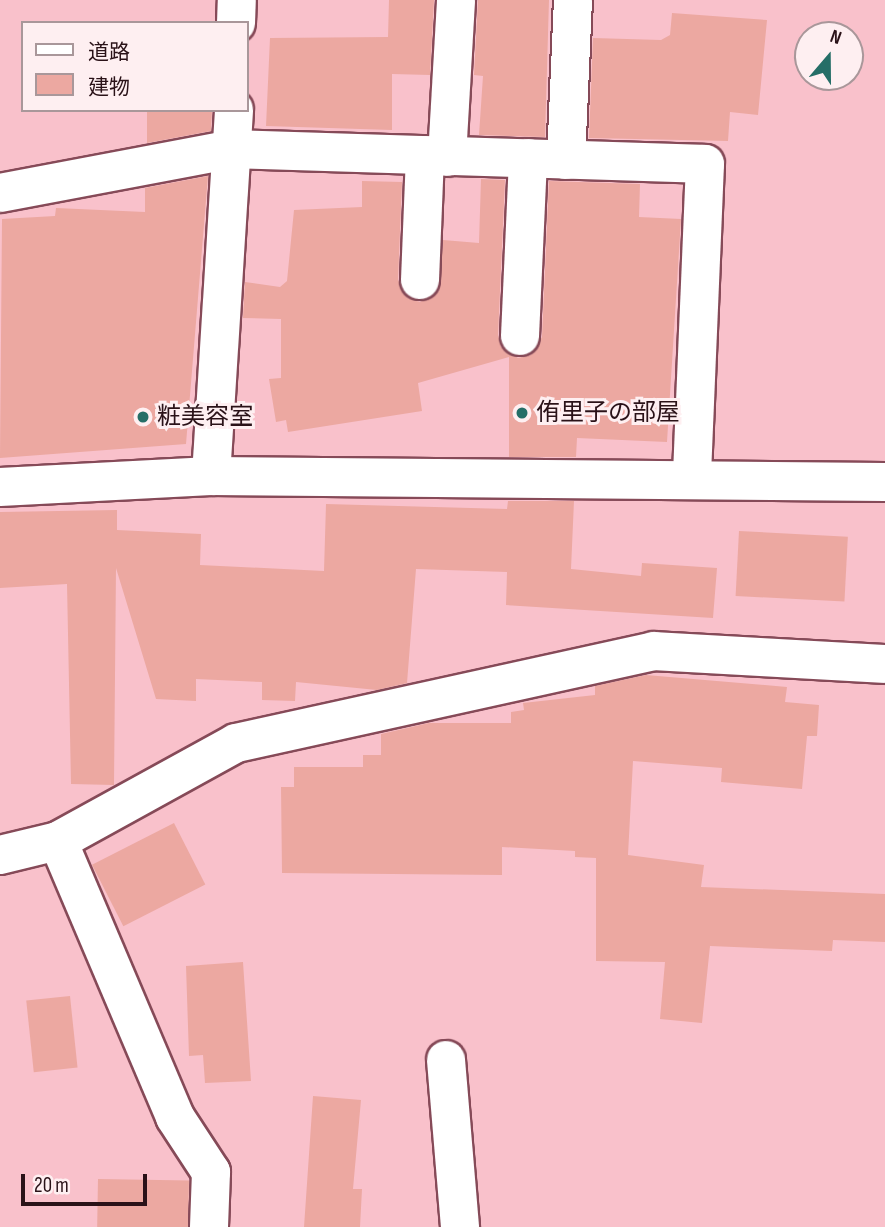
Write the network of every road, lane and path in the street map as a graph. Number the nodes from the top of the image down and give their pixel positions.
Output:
1 (237, 0) edge
2 (456, 0) edge
3 (573, 0) edge
4 (236, 21) edge
5 (234, 112) edge
6 (233, 149) junction
7 (436, 156) junction
8 (528, 158) junction
9 (566, 160) junction
10 (0, 193) edge
11 (420, 280) dead end
12 (520, 336) dead end
13 (211, 476) junction
14 (692, 477) junction
15 (885, 482) edge
16 (0, 487) edge
17 (885, 664) edge
18 (58, 841) junction
19 (0, 856) edge
20 (446, 1060) dead end
21 (209, 1227) edge
22 (460, 1227) edge

1 - 4 street
2 - 7 street
3 - 9 street
5 - 6 street
6 - 7 street
6 - 10 street
6 - 13 street
7 - 8 street
7 - 11 street
8 - 9 street
8 - 12 street
9 - 14 street
13 - 14 street
13 - 16 street
14 - 15 street
17 - 18 street
18 - 19 street
18 - 21 street
20 - 22 street

